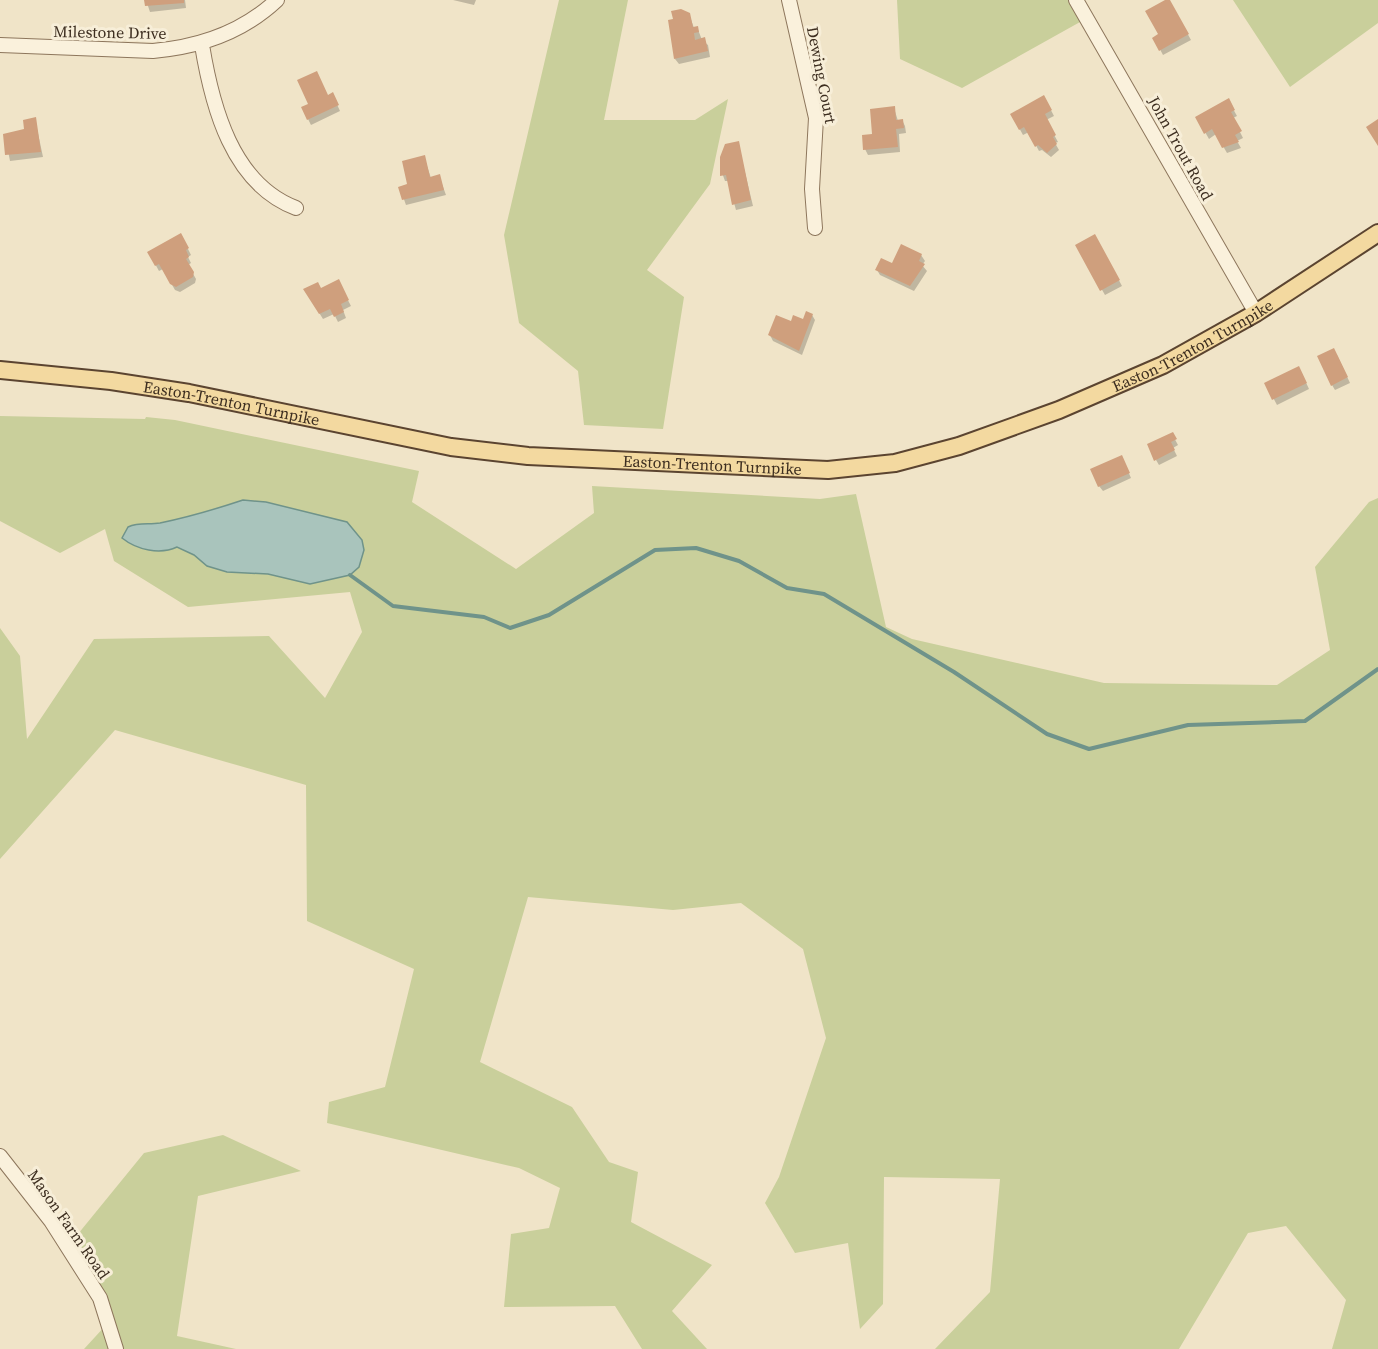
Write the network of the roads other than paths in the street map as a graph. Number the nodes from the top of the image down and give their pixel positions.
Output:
1 (277, 0) edge
2 (789, 0) edge
3 (1076, 0) edge
4 (0, 45) edge
5 (202, 45) junction
6 (296, 208) dead end
7 (815, 228) dead end
8 (1378, 233) edge
9 (1256, 313) junction
10 (0, 370) edge
11 (0, 1156) edge
12 (116, 1349) edge

1 - 5 street, Milestone Drive
2 - 7 street, Dewing Court
3 - 9 street, John Trout Road
4 - 5 street, Milestone Drive
5 - 6 street
8 - 9 main road, Easton-Trenton Turnpike
9 - 10 main road, Easton-Trenton Turnpike
11 - 12 street, Mason Farm Road

